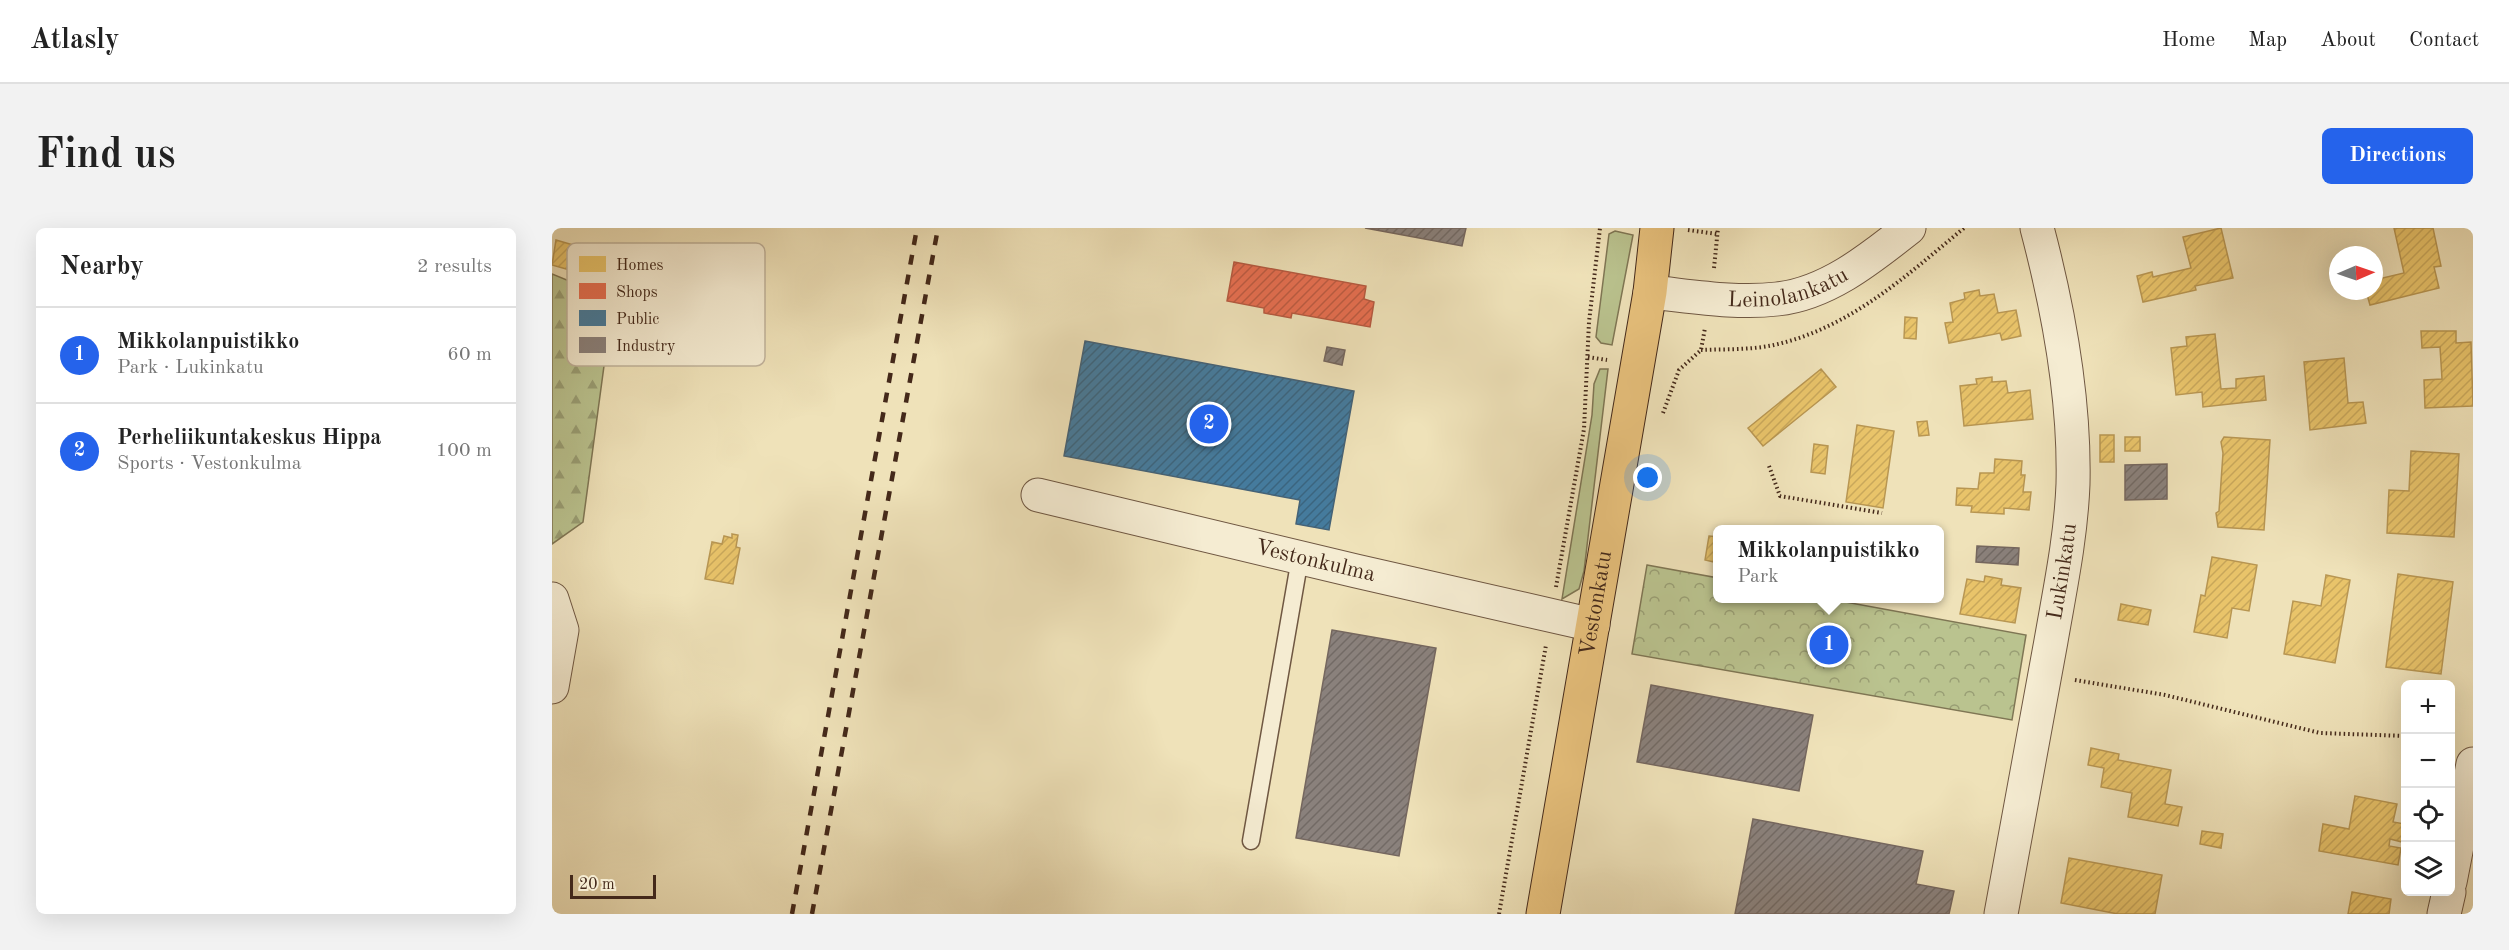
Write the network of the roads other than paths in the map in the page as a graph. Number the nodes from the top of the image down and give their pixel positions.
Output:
1 (1908, 228) edge
2 (2037, 228) edge
3 (1670, 229) edge
4 (1650, 292) junction
5 (1038, 495) dead end
6 (1300, 558) junction
7 (552, 599) edge
8 (1593, 625) junction
9 (552, 687) edge
10 (2473, 764) edge
11 (1251, 841) dead end
12 (2455, 861) edge
13 (2448, 896) edge
14 (1543, 914) edge
15 (2001, 914) edge
16 (2444, 914) edge

1 - 4 street, Leinolankatu
2 - 15 street, Lukinkatu
3 - 4 main road, Vestonkatu
4 - 8 main road, Vestonkatu
5 - 6 street, Vestonkulma
6 - 8 street, Vestonkulma
6 - 11 lane
7 - 9 street
8 - 14 main road, Vestonkatu
10 - 12 street
13 - 16 street

